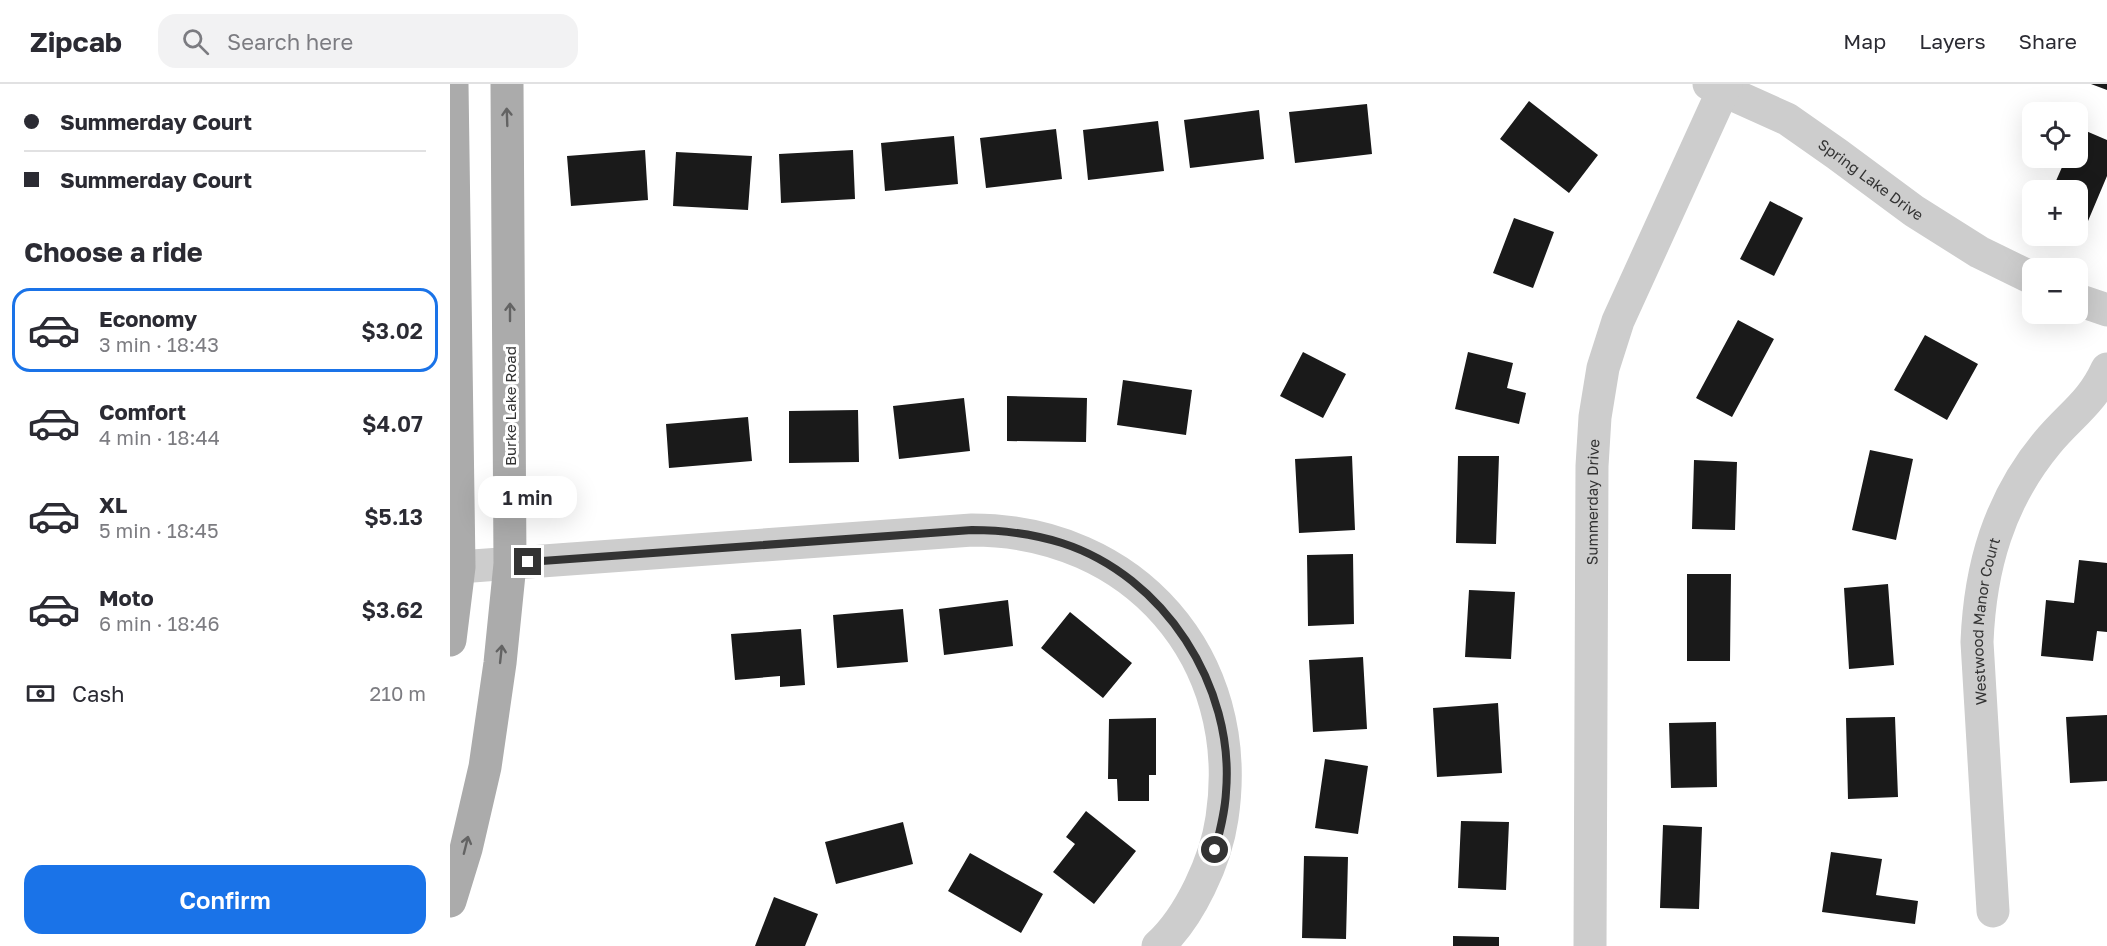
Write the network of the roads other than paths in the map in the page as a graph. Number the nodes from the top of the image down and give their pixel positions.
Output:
1 (452, 84) edge
2 (507, 84) edge
3 (1719, 86) edge
4 (2022, 273) edge
5 (2088, 303) edge
6 (2107, 310) edge
7 (2107, 369) edge
8 (510, 564) junction
9 (459, 567) junction
10 (450, 640) edge
11 (450, 901) edge
12 (1993, 910) dead end
13 (1158, 946) edge
14 (1590, 946) edge

1 - 9 main road
8 -> 2 main road, Burke Lake Road
3 - 4 street, Spring Lake Drive
3 - 14 street, Summerday Drive
5 - 6 street
7 - 12 street, Westwood Manor Court
8 - 9 street
11 -> 8 main road, Burke Lake Road
8 - 13 street
9 - 10 main road

